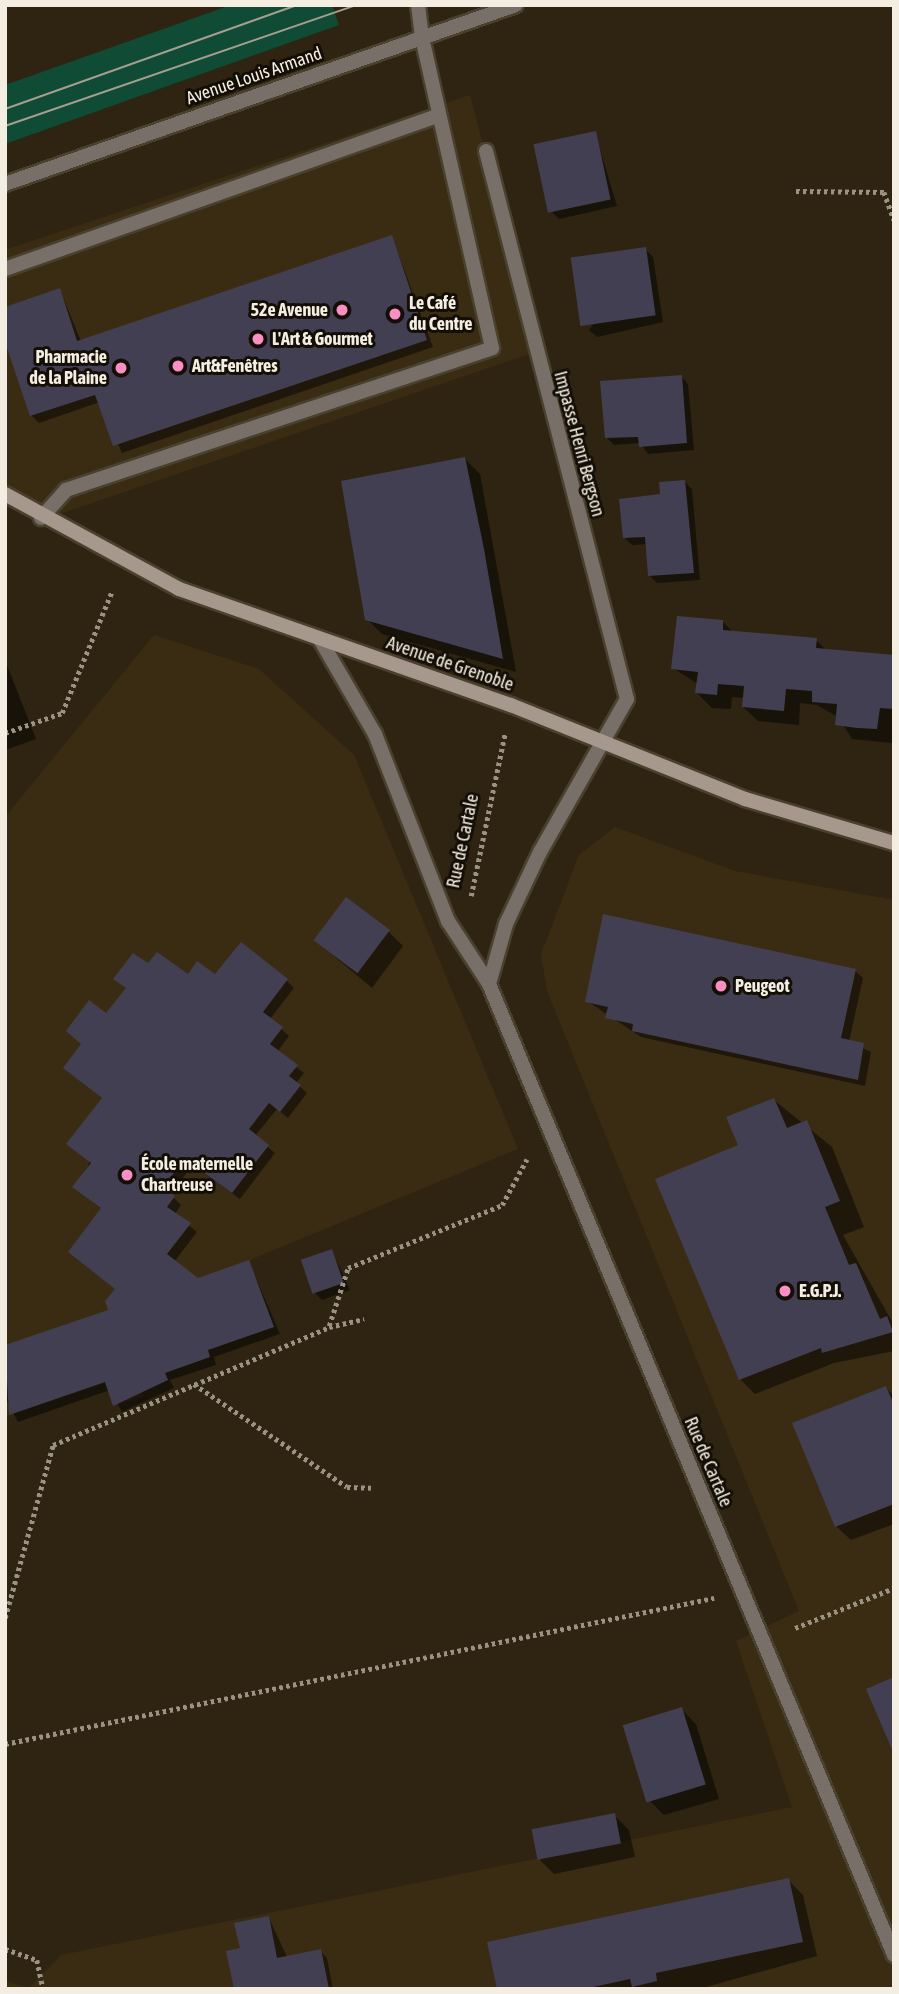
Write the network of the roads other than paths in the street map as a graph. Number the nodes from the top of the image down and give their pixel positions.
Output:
1 (418, 5) edge
2 (516, 5) edge
3 (422, 38) junction
4 (438, 116) junction
5 (486, 151) dead end
6 (5, 184) edge
7 (5, 269) edge
8 (5, 494) edge
9 (41, 518) junction
10 (321, 640) junction
11 (602, 740) junction
12 (894, 844) edge
13 (489, 984) junction
14 (894, 1955) edge

1 - 3 street
2 - 3 street, Avenue Louis Armand
3 - 4 street
3 - 6 street, Avenue Louis Armand
4 - 7 street
4 - 9 street
5 - 11 street, Impasse Henri Bergson
8 - 9 street, Avenue de Grenoble
9 - 10 street, Avenue de Grenoble
10 - 11 street, Avenue de Grenoble
10 - 13 street, Rue de Cartale
11 - 12 street, Avenue de Grenoble
11 - 13 street
13 - 14 street, Rue de Cartale

